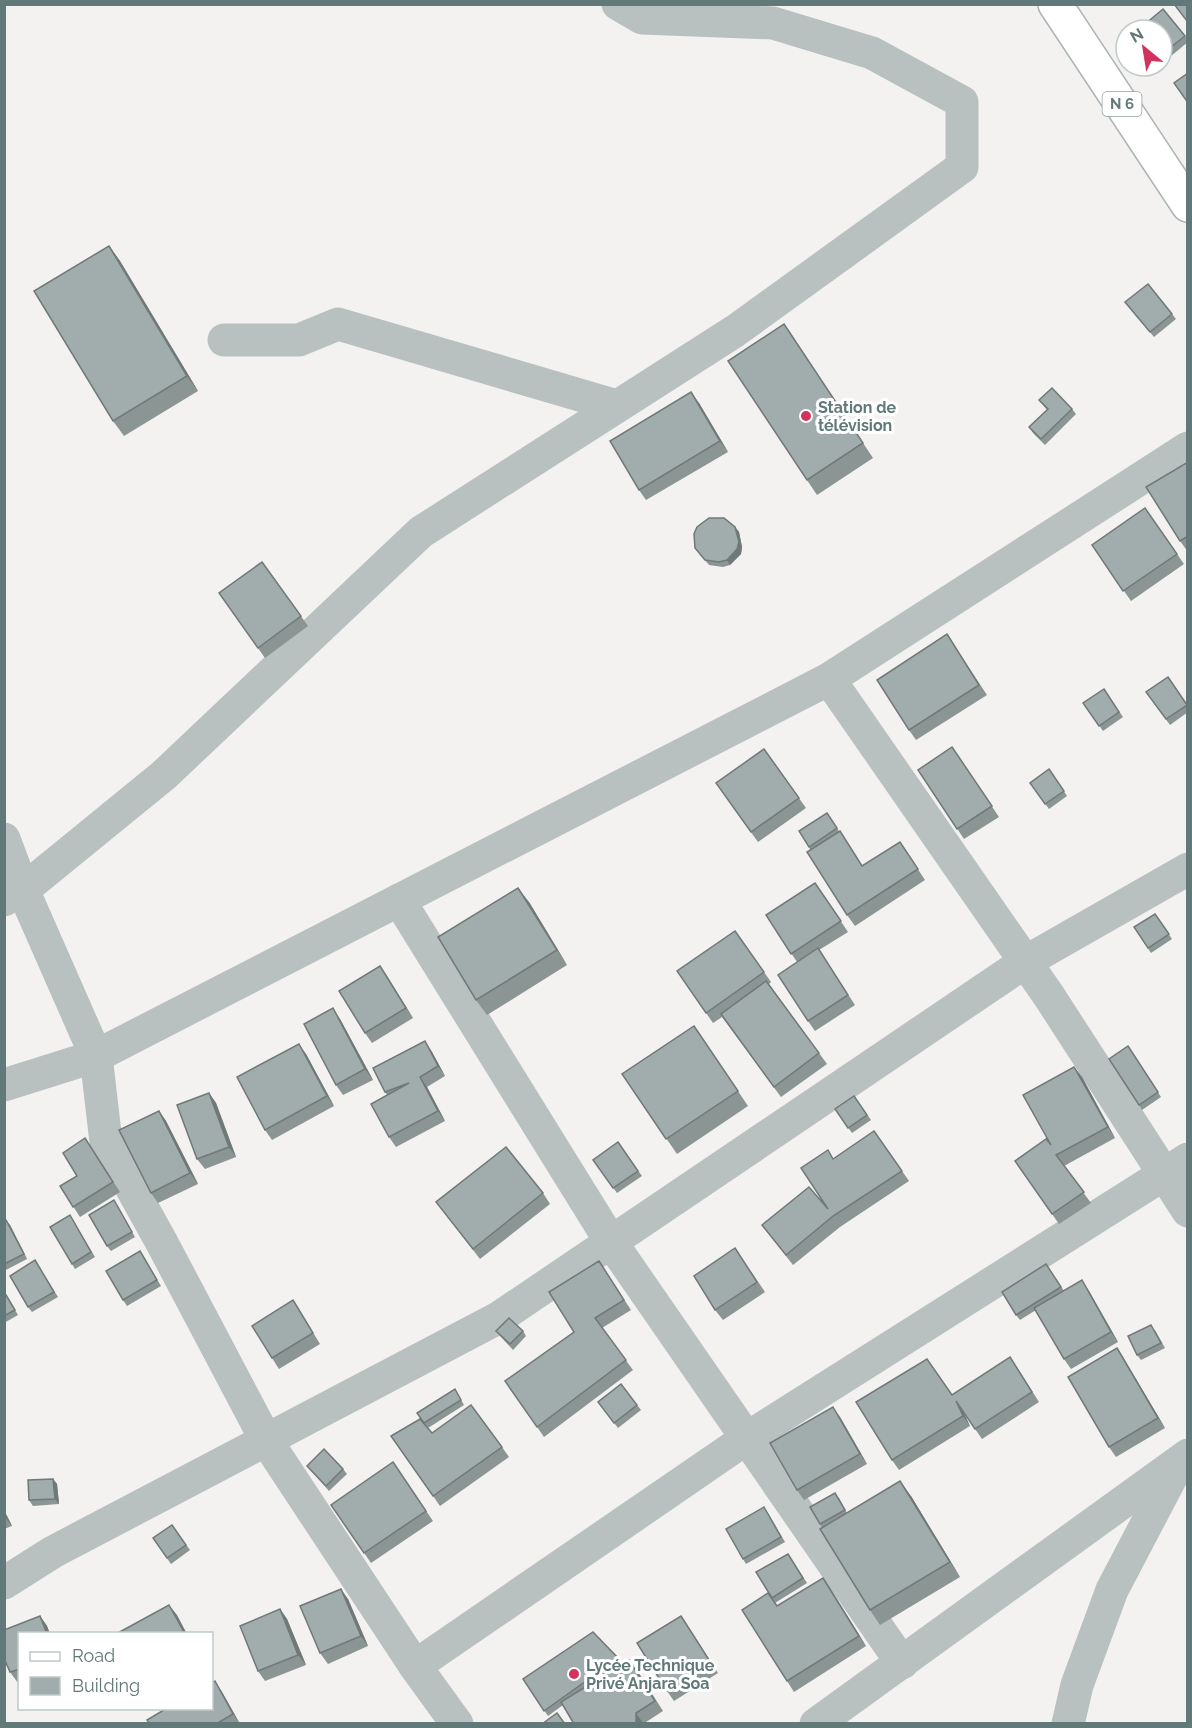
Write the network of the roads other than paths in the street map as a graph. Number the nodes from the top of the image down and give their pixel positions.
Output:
1 (618, 4) edge
2 (1055, 4) edge
3 (1188, 205) edge
4 (224, 340) dead end
5 (617, 406) junction
6 (1188, 448) edge
7 (829, 679) junction
8 (4, 839) edge
9 (1188, 869) edge
10 (14, 895) edge
11 (399, 900) junction
12 (1025, 962) junction
13 (96, 1056) junction
14 (4, 1085) edge
15 (1176, 1166) edge
16 (1188, 1211) edge
17 (610, 1242) junction
18 (747, 1438) junction
19 (267, 1440) junction
20 (1184, 1457) edge
21 (4, 1583) edge
22 (902, 1663) junction
23 (415, 1666) junction
24 (457, 1724) edge
25 (816, 1724) edge
26 (1068, 1724) edge

1 - 5 street
2 - 3 main road, N 6
4 - 5 street
5 - 10 street
6 - 7 street
7 - 11 street
7 - 12 street
8 - 10 street
9 - 12 street
10 - 13 street
11 - 13 street
11 - 17 street
12 - 15 street
12 - 17 street
13 - 14 street
13 - 19 street
15 - 16 street
15 - 18 street
17 - 18 street
17 - 19 street
18 - 22 street
18 - 23 street
19 - 21 street
19 - 23 street
20 - 22 street
20 - 26 street
22 - 25 street
23 - 24 street

